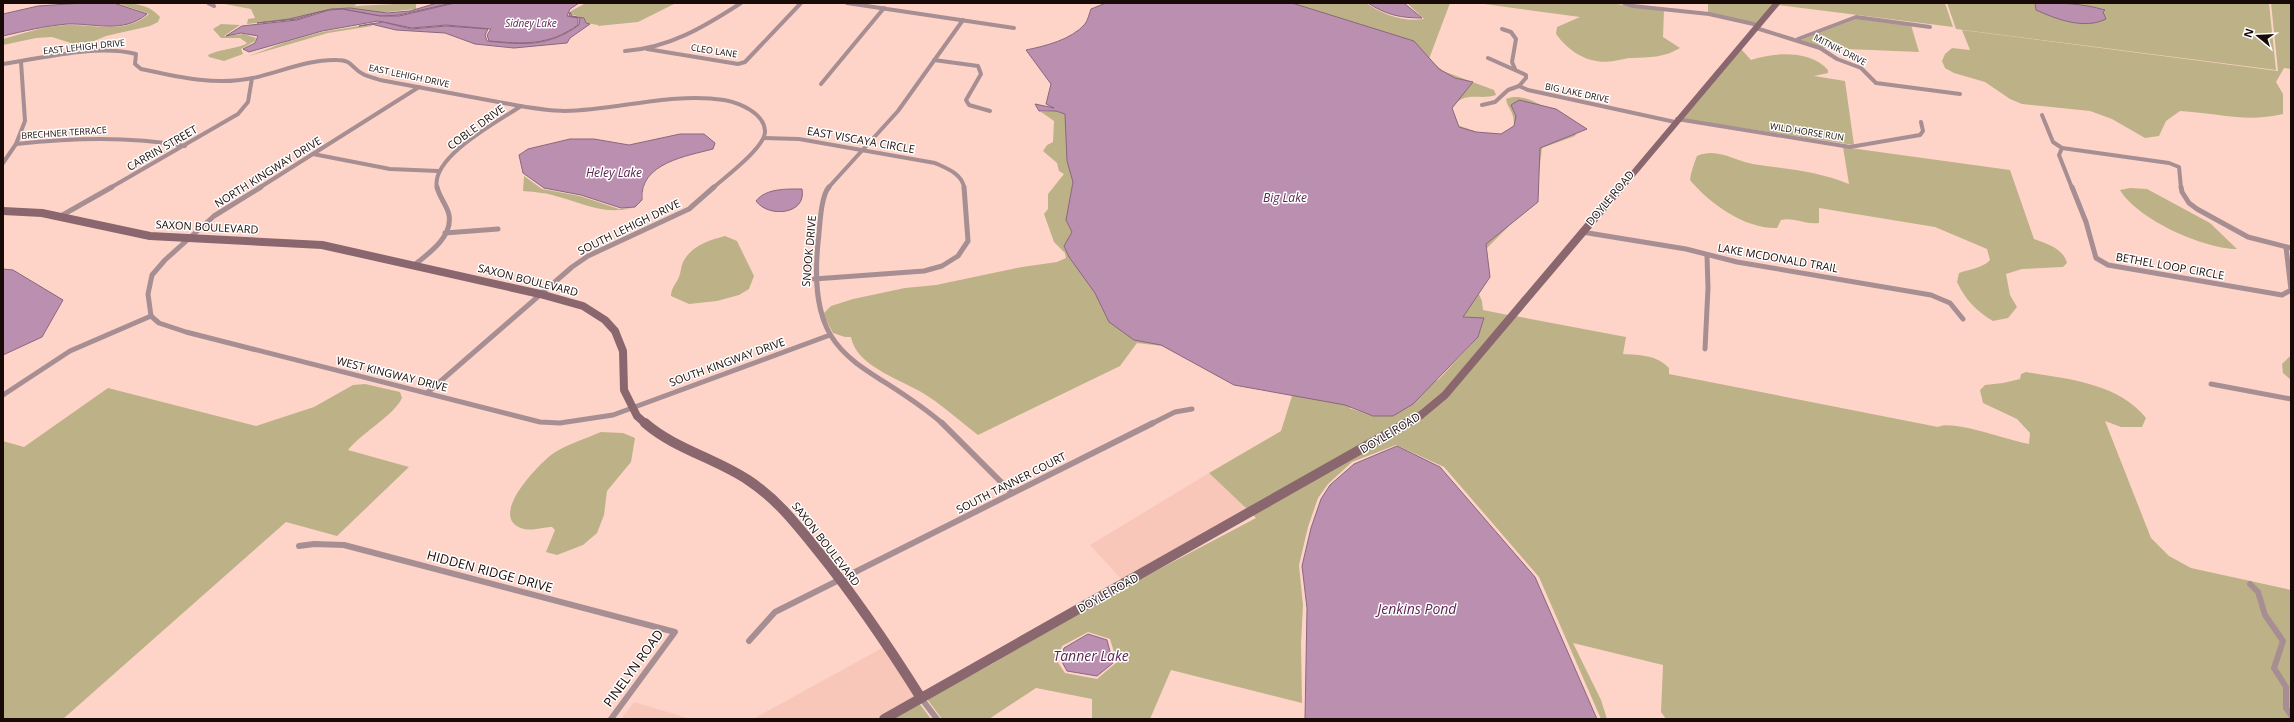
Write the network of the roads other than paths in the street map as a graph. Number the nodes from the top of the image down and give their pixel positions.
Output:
1 (208, 3) edge
2 (741, 3) edge
3 (801, 3) edge
4 (847, 3) edge
5 (1624, 3) edge
6 (1777, 3) edge
7 (214, 6) dead end
8 (884, 8) junction
9 (962, 20) junction
10 (1757, 26) junction
11 (1930, 27) dead end
12 (1014, 28) dead end
13 (1502, 29) dead end
14 (1798, 39) junction
15 (646, 49) junction
16 (625, 51) dead end
17 (1488, 58) dead end
18 (934, 60) junction
19 (21, 62) junction
20 (3, 64) edge
21 (1515, 69) junction
22 (252, 78) junction
23 (821, 84) dead end
24 (1519, 86) junction
25 (419, 88) junction
26 (1960, 94) dead end
27 (1482, 105) dead end
28 (521, 106) junction
29 (990, 111) dead end
30 (2042, 115) dead end
31 (1676, 121) junction
32 (1921, 122) dead end
33 (764, 138) junction
34 (16, 144) junction
35 (185, 146) junction
36 (2062, 148) junction
37 (862, 150) junction
38 (312, 154) junction
39 (3, 163) edge
40 (438, 171) junction
41 (3, 211) edge
42 (59, 217) junction
43 (498, 229) dead end
44 (1582, 232) junction
45 (445, 233) junction
46 (189, 238) junction
47 (2289, 247) edge
48 (1707, 256) junction
49 (413, 266) junction
50 (814, 278) junction
51 (540, 294) junction
52 (152, 316) junction
53 (1963, 319) dead end
54 (830, 335) junction
55 (1705, 349) dead end
56 (2211, 384) dead end
57 (427, 393) junction
58 (3, 395) edge
59 (2291, 399) edge
60 (631, 408) junction
61 (1192, 409) dead end
62 (1012, 493) junction
63 (299, 546) dead end
64 (841, 580) junction
65 (2250, 584) dead end
66 (675, 632) joint
67 (749, 641) dead end
68 (921, 698) junction
69 (2291, 715) edge
70 (611, 719) edge
71 (884, 719) edge
72 (936, 719) edge

1 - 7 street
2 - 15 street
3 - 15 street, CLEO LANE
4 - 8 street
5 - 10 street, MITNIK DRIVE
6 - 10 main road, DOYLE ROAD
8 - 9 street
8 - 23 street
9 - 12 street
9 - 18 street, SNOOK DRIVE
10 - 14 street, MITNIK DRIVE
10 - 31 main road, DOYLE ROAD
11 - 14 street
13 - 21 street
14 - 26 street, MITNIK DRIVE
15 - 16 street
17 - 21 street
18 - 29 street
18 - 37 street, SNOOK DRIVE
19 - 20 street, EAST LEHIGH DRIVE
19 - 22 street, EAST LEHIGH DRIVE
19 - 34 street
21 - 24 street
22 - 25 street, EAST LEHIGH DRIVE
22 - 35 street, CARRIN STREET
24 - 27 street
24 - 31 street, BIG LAKE DRIVE
25 - 28 street, EAST LEHIGH DRIVE
25 - 38 street, NORTH KINGWAY DRIVE
28 - 33 street, EAST LEHIGH DRIVE
28 - 40 street, COBLE DRIVE
30 - 36 street
31 - 32 street, WILD HORSE RUN
31 - 44 main road, DOYLE ROAD
33 - 37 street, EAST VISCAYA CIRCLE
33 - 51 street, SOUTH LEHIGH DRIVE
34 - 35 street, BRECHNER TERRACE
34 - 39 street
35 - 42 street, CARRIN STREET
36 - 47 street, BETHEL LOOP CIRCLE
36 - 47 street, BETHEL LOOP CIRCLE
37 - 50 street, SNOOK DRIVE
37 - 50 street, EAST VISCAYA CIRCLE
38 - 40 street
38 - 46 street, NORTH KINGWAY DRIVE
40 - 45 street
41 - 42 main road, SAXON BOULEVARD
42 - 46 main road, SAXON BOULEVARD
43 - 45 street
44 - 48 street, LAKE MCDONALD TRAIL
44 - 68 main road, DOYLE ROAD
45 - 49 street
46 - 49 main road, SAXON BOULEVARD
46 - 52 street, NORTH KINGWAY DRIVE
48 - 53 street, LAKE MCDONALD TRAIL
48 - 55 street
49 - 51 main road, SAXON BOULEVARD
50 - 54 street, SNOOK DRIVE
51 - 57 street, SOUTH LEHIGH DRIVE
51 - 60 main road, SAXON BOULEVARD
52 - 57 street, WEST KINGWAY DRIVE
52 - 58 street
54 - 60 street, SOUTH KINGWAY DRIVE
54 - 62 street, SNOOK DRIVE
56 - 59 street
57 - 60 street, WEST KINGWAY DRIVE
60 - 64 main road, SAXON BOULEVARD
61 - 62 street, SOUTH TANNER COURT
62 - 64 street, SOUTH TANNER COURT
63 - 66 street, HIDDEN RIDGE DRIVE
64 - 67 street, SOUTH TANNER COURT
64 - 68 main road, SAXON BOULEVARD
65 - 69 street
66 - 70 street, PINELYN ROAD
68 - 71 main road, DOYLE ROAD
68 - 72 street, SAXON BOULEVARD

